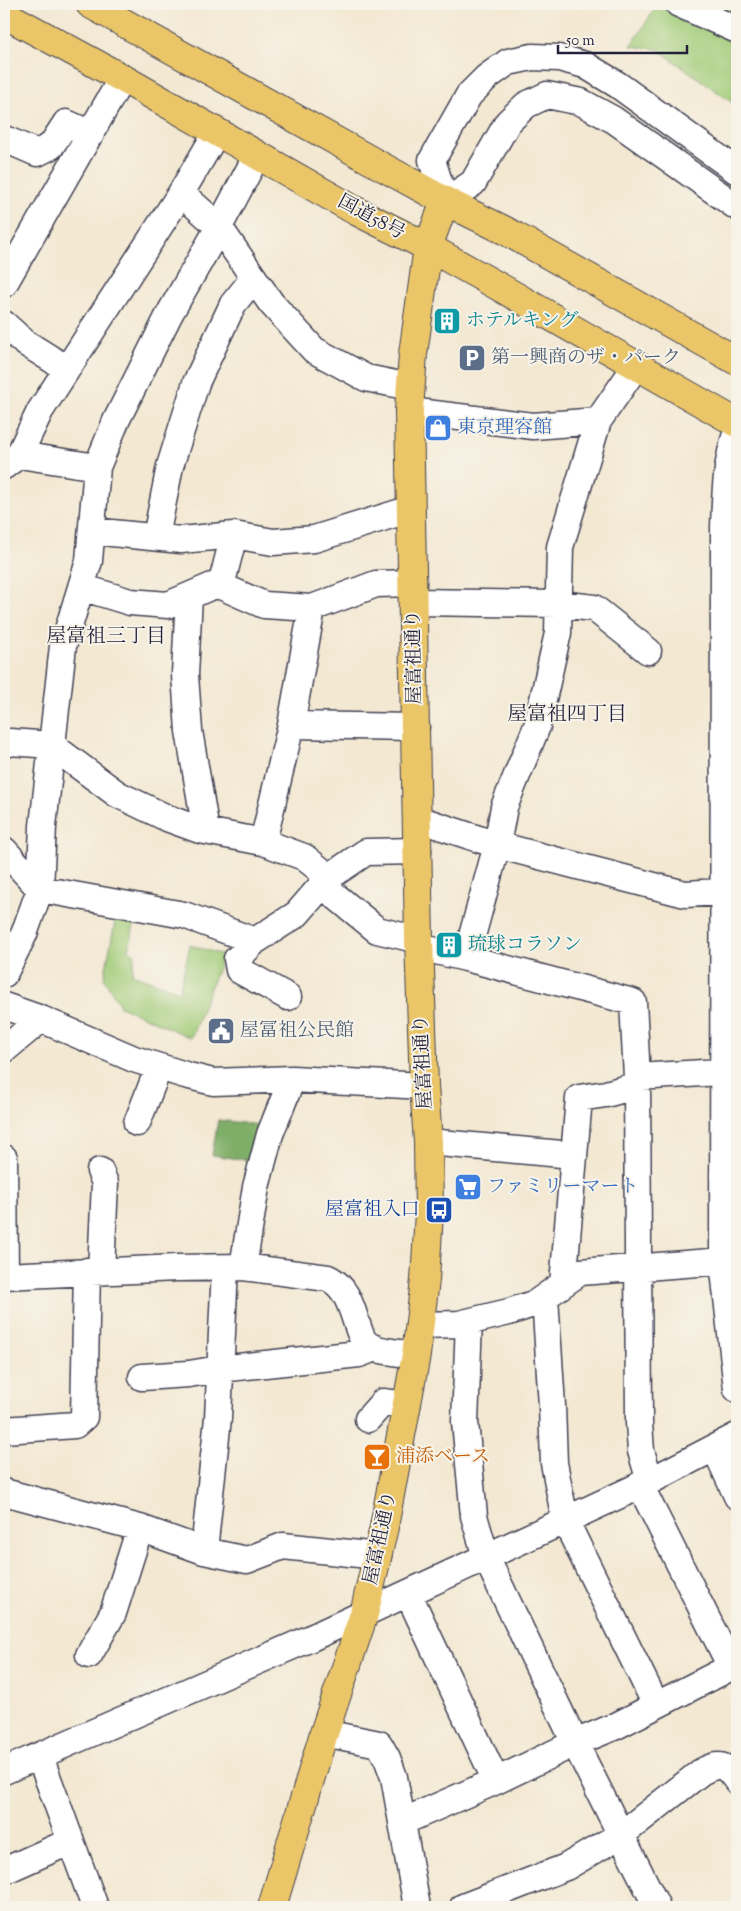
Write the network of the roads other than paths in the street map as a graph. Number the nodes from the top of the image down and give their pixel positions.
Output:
1 (90, 4) edge
2 (679, 4) edge
3 (5, 17) edge
4 (737, 30) edge
5 (122, 78) junction
6 (217, 132) junction
7 (91, 134) junction
8 (4, 141) edge
9 (257, 155) junction
10 (737, 171) edge
11 (181, 193) junction
12 (445, 201) junction
13 (737, 207) edge
14 (219, 227) junction
15 (428, 247) junction
16 (254, 278) junction
17 (4, 284) edge
18 (4, 324) edge
19 (737, 361) edge
20 (636, 366) junction
21 (67, 369) junction
22 (410, 399) junction
23 (598, 421) junction
24 (737, 423) edge
25 (737, 431) edge
26 (11, 460) edge
27 (97, 467) junction
28 (412, 510) junction
29 (92, 531) junction
30 (234, 536) junction
31 (156, 537) junction
32 (221, 586) junction
33 (81, 587) junction
34 (413, 593) junction
35 (189, 596) junction
36 (559, 604) junction
37 (312, 608) junction
38 (648, 651) dead end
39 (731, 706) edge
40 (291, 725) junction
41 (416, 727) junction
42 (4, 745) edge
43 (51, 745) junction
44 (418, 819) junction
45 (206, 832) junction
46 (263, 842) junction
47 (497, 845) junction
48 (4, 850) edge
49 (418, 851) junction
50 (326, 881) junction
51 (40, 889) junction
52 (730, 891) edge
53 (255, 941) junction
54 (419, 944) junction
55 (466, 958) junction
56 (4, 974) edge
57 (288, 997) dead end
58 (4, 1006) edge
59 (41, 1019) junction
60 (4, 1050) edge
61 (159, 1067) junction
62 (731, 1072) edge
63 (292, 1079) junction
64 (637, 1081) junction
65 (424, 1086) junction
66 (137, 1123) dead end
67 (428, 1142) junction
68 (573, 1155) junction
69 (4, 1158) edge
70 (100, 1171) dead end
71 (730, 1261) edge
72 (234, 1267) junction
73 (639, 1268) junction
74 (94, 1271) junction
75 (4, 1276) edge
76 (554, 1290) junction
77 (469, 1322) junction
78 (421, 1325) junction
79 (375, 1348) junction
80 (416, 1356) junction
81 (220, 1369) junction
82 (142, 1377) dead end
83 (737, 1389) edge
84 (407, 1406) junction
85 (368, 1419) dead end
86 (4, 1430) edge
87 (726, 1442) edge
88 (645, 1483) junction
89 (4, 1492) edge
90 (737, 1496) edge
91 (566, 1520) junction
92 (140, 1528) junction
93 (204, 1551) junction
94 (378, 1556) junction
95 (486, 1557) junction
96 (408, 1593) junction
97 (364, 1614) junction
98 (89, 1655) dead end
99 (734, 1666) edge
100 (656, 1705) junction
101 (324, 1733) junction
102 (575, 1743) junction
103 (40, 1756) junction
104 (4, 1771) edge
105 (496, 1781) junction
106 (737, 1781) edge
107 (402, 1822) junction
108 (622, 1834) junction
109 (71, 1841) junction
110 (4, 1870) edge
111 (95, 1907) edge
112 (272, 1907) edge
113 (417, 1907) edge
114 (463, 1907) edge
115 (657, 1907) edge

1 - 12 main road
2 - 4 street
3 - 5 main road, 国道58号
5 - 6 main road, 国道58号
5 - 7 street
6 - 9 main road, 国道58号
6 - 11 street
7 - 8 street
7 - 17 street
9 - 14 street
9 - 15 main road, 国道58号
10 - 12 street
11 - 14 street
11 - 21 street
12 - 13 street
12 - 15 main road, 屋富祖通り
12 - 19 main road
14 - 16 street
14 - 27 street
15 - 20 main road, 国道58号
15 - 22 main road, 屋富祖通り
16 - 22 street
16 - 31 street
18 - 21 street
20 - 23 street
20 - 24 main road, 国道58号
21 - 26 street
22 - 23 street
22 - 28 main road, 屋富祖通り
23 - 36 street
25 - 39 street
26 - 27 street
27 - 29 street
28 - 30 street
28 - 34 main road, 屋富祖通り
29 - 31 street
29 - 33 street
30 - 31 street
30 - 32 street
32 - 35 street
32 - 37 street
33 - 35 street
33 - 43 street
34 - 36 street
34 - 37 street
34 - 41 main road, 屋富祖通り
35 - 45 street
36 - 38 street
36 - 47 street
37 - 40 street
39 - 52 street
40 - 41 street
40 - 46 street
41 - 44 main road, 屋富祖通り
42 - 43 street
43 - 45 street
43 - 51 street
44 - 47 street
44 - 49 main road, 屋富祖通り
45 - 46 street
46 - 50 street
47 - 52 street
47 - 55 street
48 - 51 street
49 - 50 street
49 - 54 main road, 屋富祖通り
50 - 53 street
50 - 54 street
51 - 53 street
51 - 56 street
52 - 62 street
53 - 57 street
54 - 55 street
54 - 65 main road, 屋富祖通り
55 - 64 street
58 - 59 street
59 - 60 street
59 - 61 street
61 - 63 street
61 - 66 street
62 - 64 street
62 - 71 street
63 - 65 street
63 - 72 street
64 - 68 street
64 - 73 street
65 - 67 main road, 屋富祖通り
67 - 68 street
67 - 78 main road, 屋富祖通り
68 - 76 street
69 - 75 street
70 - 74 street
71 - 73 street
71 - 83 street
72 - 74 street
72 - 79 street
72 - 81 street
73 - 76 street
73 - 88 street
74 - 75 street
74 - 86 street
76 - 77 street
76 - 91 street
77 - 78 street
77 - 95 street
78 - 80 main road, 屋富祖通り
79 - 80 street
79 - 81 street
80 - 84 main road, 屋富祖通り
81 - 82 street
81 - 93 street
84 - 85 street
84 - 94 main road, 屋富祖通り
87 - 88 street
87 - 90 street
88 - 91 street
88 - 99 street
89 - 92 street
91 - 95 street
91 - 100 street
92 - 93 street
92 - 98 street
93 - 94 street
94 - 97 main road, 屋富祖通り
95 - 96 street
95 - 102 street
96 - 97 street
96 - 105 street
97 - 101 main road, 屋富祖通り
97 - 103 street
99 - 100 street
100 - 102 street
101 - 107 street
101 - 112 main road, 屋富祖通り
102 - 105 street
102 - 108 street
103 - 104 street
103 - 109 street
105 - 107 street
106 - 108 street
107 - 113 street
108 - 114 street
108 - 115 street
109 - 110 street
109 - 111 street

